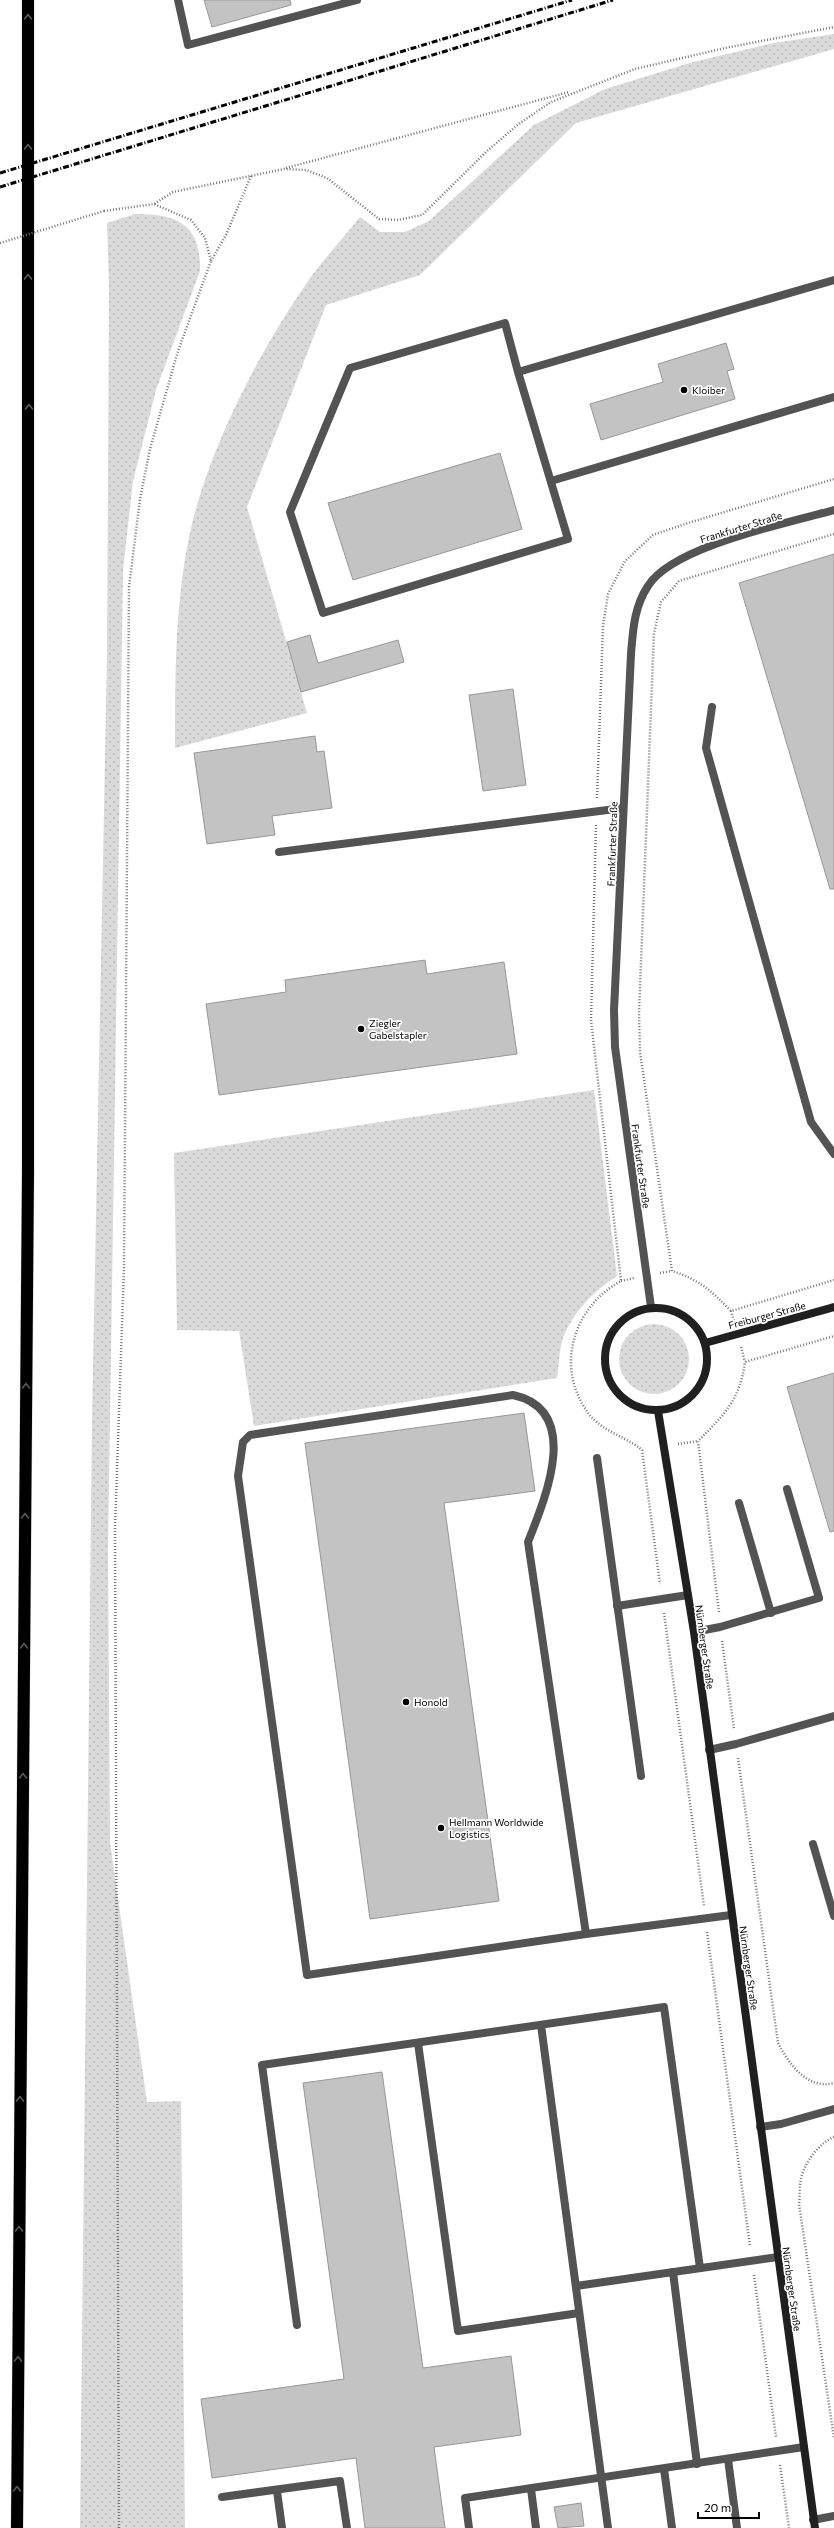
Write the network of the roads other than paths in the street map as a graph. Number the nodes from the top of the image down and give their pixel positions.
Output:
1 (28, 0) edge
2 (178, 0) edge
3 (357, 0) edge
4 (834, 280) edge
5 (518, 372) junction
6 (834, 397) edge
7 (551, 481) junction
8 (834, 510) edge
9 (712, 707) dead end
10 (623, 808) junction
11 (279, 852) dead end
12 (834, 1154) edge
13 (651, 1307) junction
14 (834, 1307) edge
15 (705, 1343) junction
16 (658, 1411) junction
17 (597, 1458) dead end
18 (787, 1489) dead end
19 (739, 1503) dead end
20 (688, 1595) junction
21 (616, 1606) junction
22 (770, 1613) junction
23 (694, 1632) junction
24 (834, 1716) edge
25 (709, 1750) junction
26 (640, 1776) dead end
27 (813, 1844) dead end
28 (731, 1915) junction
29 (834, 1916) edge
30 (586, 1934) junction
31 (541, 2025) junction
32 (418, 2043) junction
33 (834, 2109) edge
34 (760, 2127) junction
35 (778, 2257) junction
36 (700, 2268) junction
37 (672, 2272) junction
38 (576, 2286) junction
39 (579, 2313) junction
40 (297, 2324) dead end
41 (804, 2447) junction
42 (728, 2459) junction
43 (697, 2464) junction
44 (664, 2469) junction
45 (601, 2478) junction
46 (531, 2489) junction
47 (277, 2491) junction
48 (222, 2498) dead end
49 (834, 2516) edge
50 (814, 2524) edge
51 (17, 2528) edge
52 (282, 2528) edge
53 (347, 2528) edge
54 (468, 2528) edge
55 (536, 2528) edge
56 (608, 2528) edge
57 (672, 2528) edge
58 (737, 2528) edge

51 -> 1 highway
2 - 3 street
4 - 5 street
5 - 7 street
5 - 7 street
6 - 7 street
8 - 10 street, Frankfurter Straße
9 - 12 street
10 - 11 street
10 - 13 street, Frankfurter Straße
13 - 15 street
13 - 16 street
14 - 15 street, Freiburger Straße
15 - 16 street
16 - 20 street, Nürnberger Straße
17 - 21 street
18 - 22 street
19 - 22 street
20 - 21 street
20 - 23 street, Nürnberger Straße
21 - 26 street
22 - 23 street
23 - 25 street, Nürnberger Straße
24 - 25 street
25 - 28 street, Nürnberger Straße
27 - 29 street
28 - 30 street
28 - 34 street, Nürnberger Straße
30 - 30 street
31 - 32 street
31 - 36 street
31 - 38 street
32 - 39 street
32 - 40 street
33 - 34 street
34 - 35 street, Nürnberger Straße
35 - 36 street
35 - 41 street, Nürnberger Straße
36 - 37 street
37 - 38 street
37 - 43 street
38 - 39 street
39 - 45 street
41 - 42 street
41 - 50 street, Nürnberger Straße
42 - 43 street
42 - 58 street
43 - 44 street
44 - 45 street
44 - 57 street
45 - 46 street
45 - 56 street
46 - 54 street
46 - 55 street
47 - 48 street
47 - 52 street
47 - 53 street
49 - 50 street

